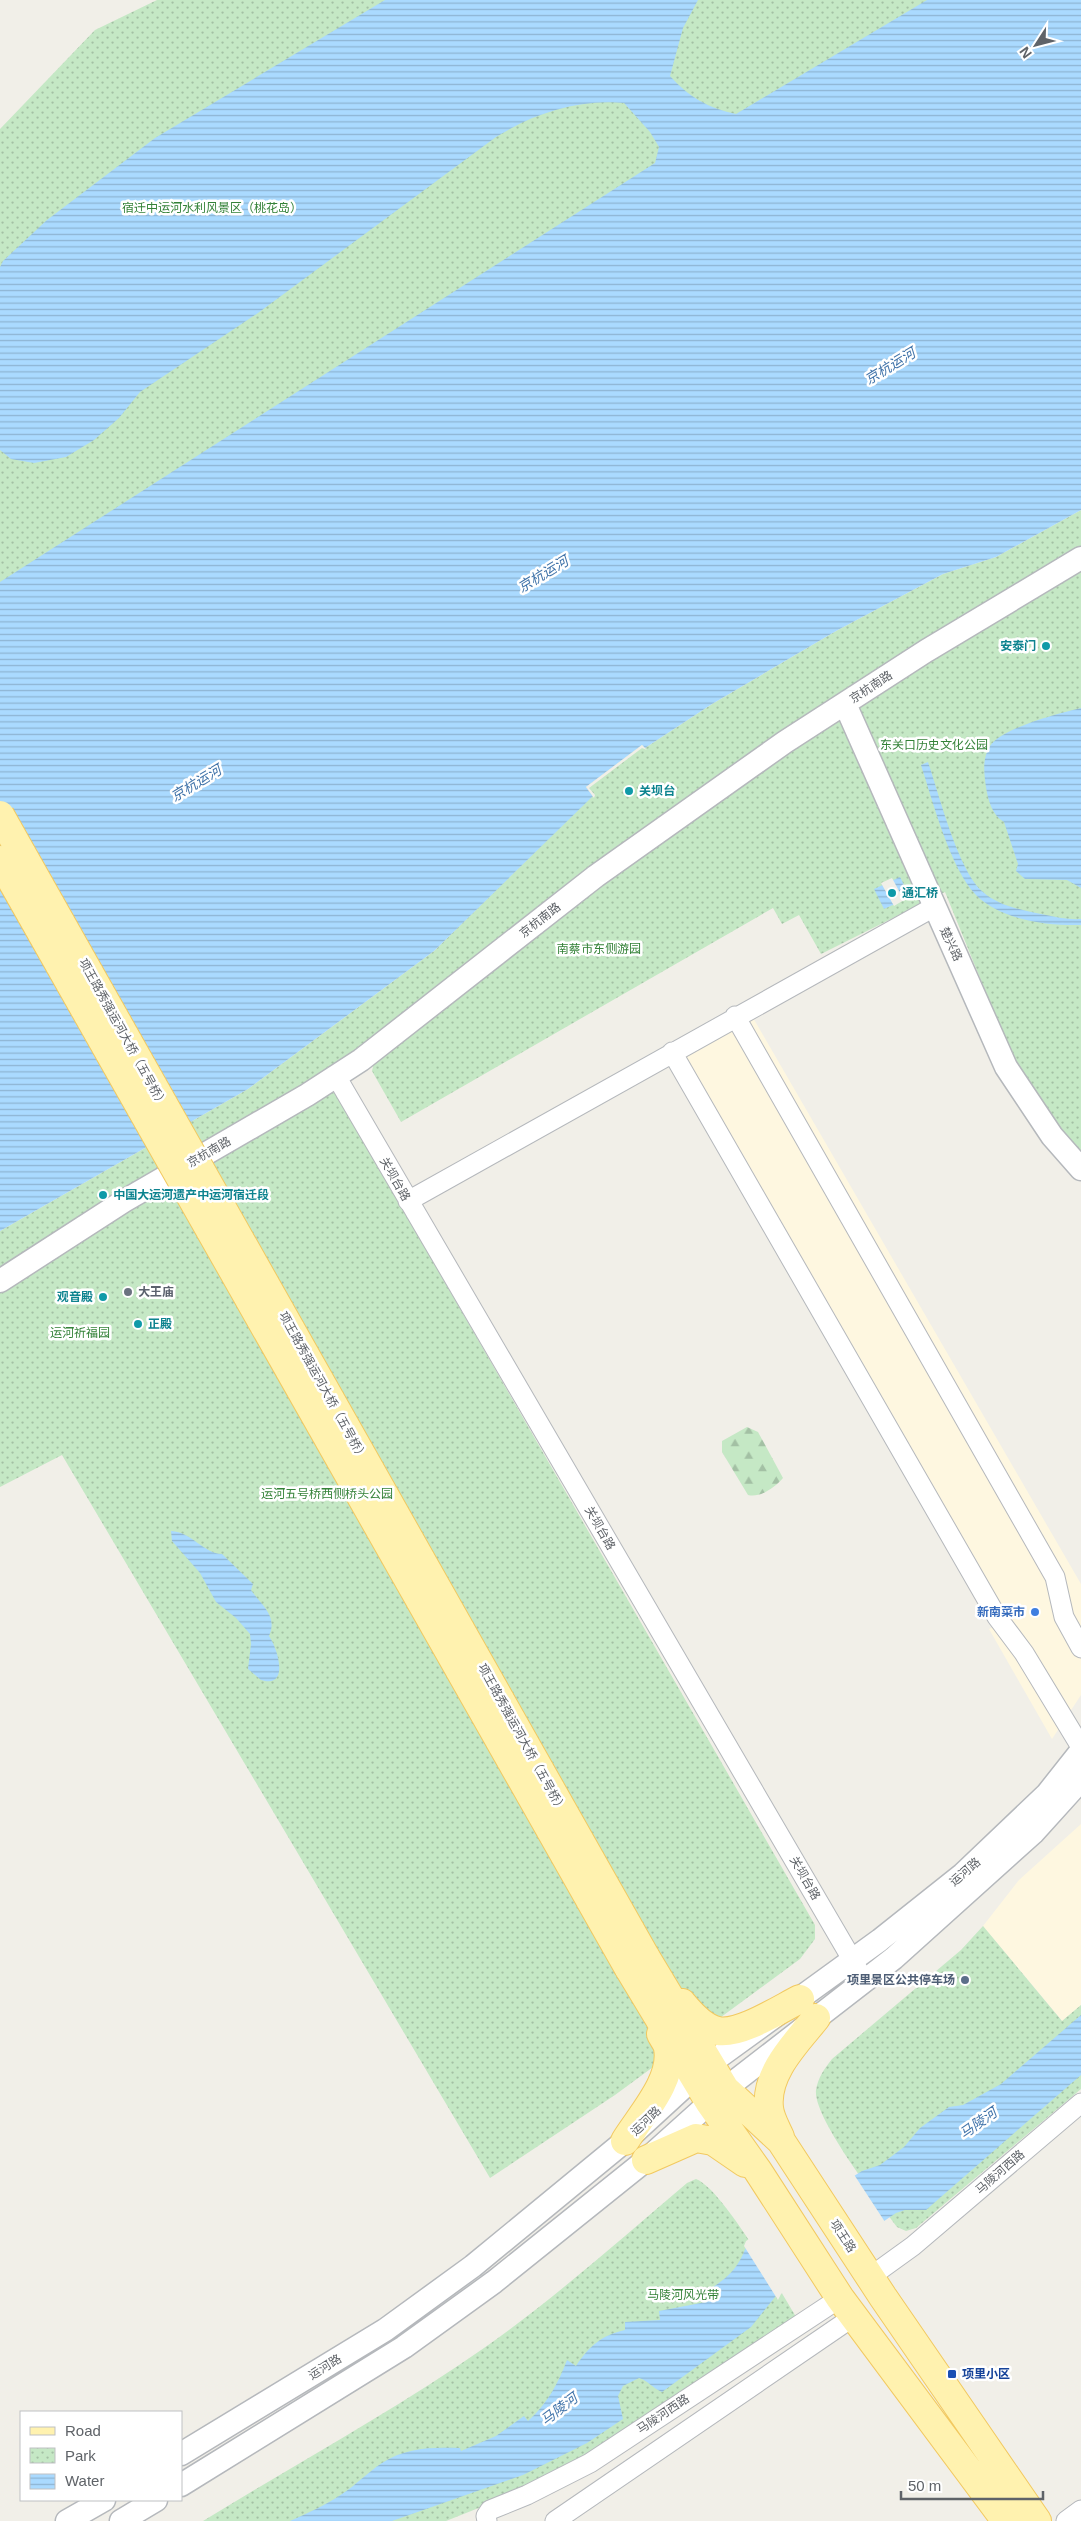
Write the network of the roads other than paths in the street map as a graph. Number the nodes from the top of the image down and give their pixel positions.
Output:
1 (1081, 558) edge
2 (845, 704) junction
3 (0, 815) edge
4 (0, 860) edge
5 (934, 907) junction
6 (735, 1016) junction
7 (672, 1052) junction
8 (336, 1076) junction
9 (1081, 1169) edge
10 (408, 1201) junction
11 (0, 1281) edge
12 (1081, 1648) edge
13 (1081, 1749) edge
14 (1081, 1780) edge
15 (853, 1960) junction
16 (640, 1968) junction
17 (865, 1980) junction
18 (808, 2008) junction
19 (701, 2070) junction
20 (718, 2096) junction
21 (1081, 2103) edge
22 (625, 2141) junction
23 (782, 2141) junction
24 (646, 2160) junction
25 (758, 2171) junction
26 (870, 2277) junction
27 (847, 2308) junction
28 (182, 2453) edge
29 (182, 2484) edge
30 (102, 2501) edge
31 (154, 2501) edge
32 (1081, 2510) edge
33 (67, 2521) edge
34 (121, 2521) edge
35 (487, 2521) edge
36 (555, 2521) edge
37 (1006, 2521) edge
38 (1037, 2521) edge
39 (1066, 2521) edge

1 - 2 street, 京杭南路
2 - 5 street, 楚兴路
2 - 8 street, 京杭南路
3 - 16 main road, 项王路秀强运河大桥（五号桥）, bridge
4 - 16 main road, 项王路秀强运河大桥（五号桥）, bridge
5 - 6 street
5 - 9 street, 楚兴路
6 - 7 street
6 - 12 street
7 - 10 street
7 - 13 street
8 - 10 street, 关坝台路
8 - 11 street, 京杭南路
10 - 15 street, 关坝台路
13 - 15 street, 运河路
14 - 17 street, 运河路
15 - 17 street, 关坝台路
15 - 18 street, 运河路
16 - 18 main road
16 - 19 main road, 项王路
16 - 22 main road
17 - 18 street, 运河路
18 - 19 street, 运河路
18 - 20 street, 运河路
18 - 23 main road
19 - 20 main road, 项王路
19 - 22 street, 运河路
20 - 23 main road, 项王路
20 - 24 street, 运河路
20 - 25 main road, 项王路
21 - 26 street, 马陵河西路
22 - 28 street, 运河路
23 - 26 main road, 项王路
24 - 25 main road
24 - 29 street, 运河路
25 - 27 main road, 项王路
26 - 38 main road, 项王路
27 - 35 street, 马陵河西路
27 - 36 street
27 - 37 main road, 项王路
30 - 33 street
31 - 34 street
32 - 39 street

